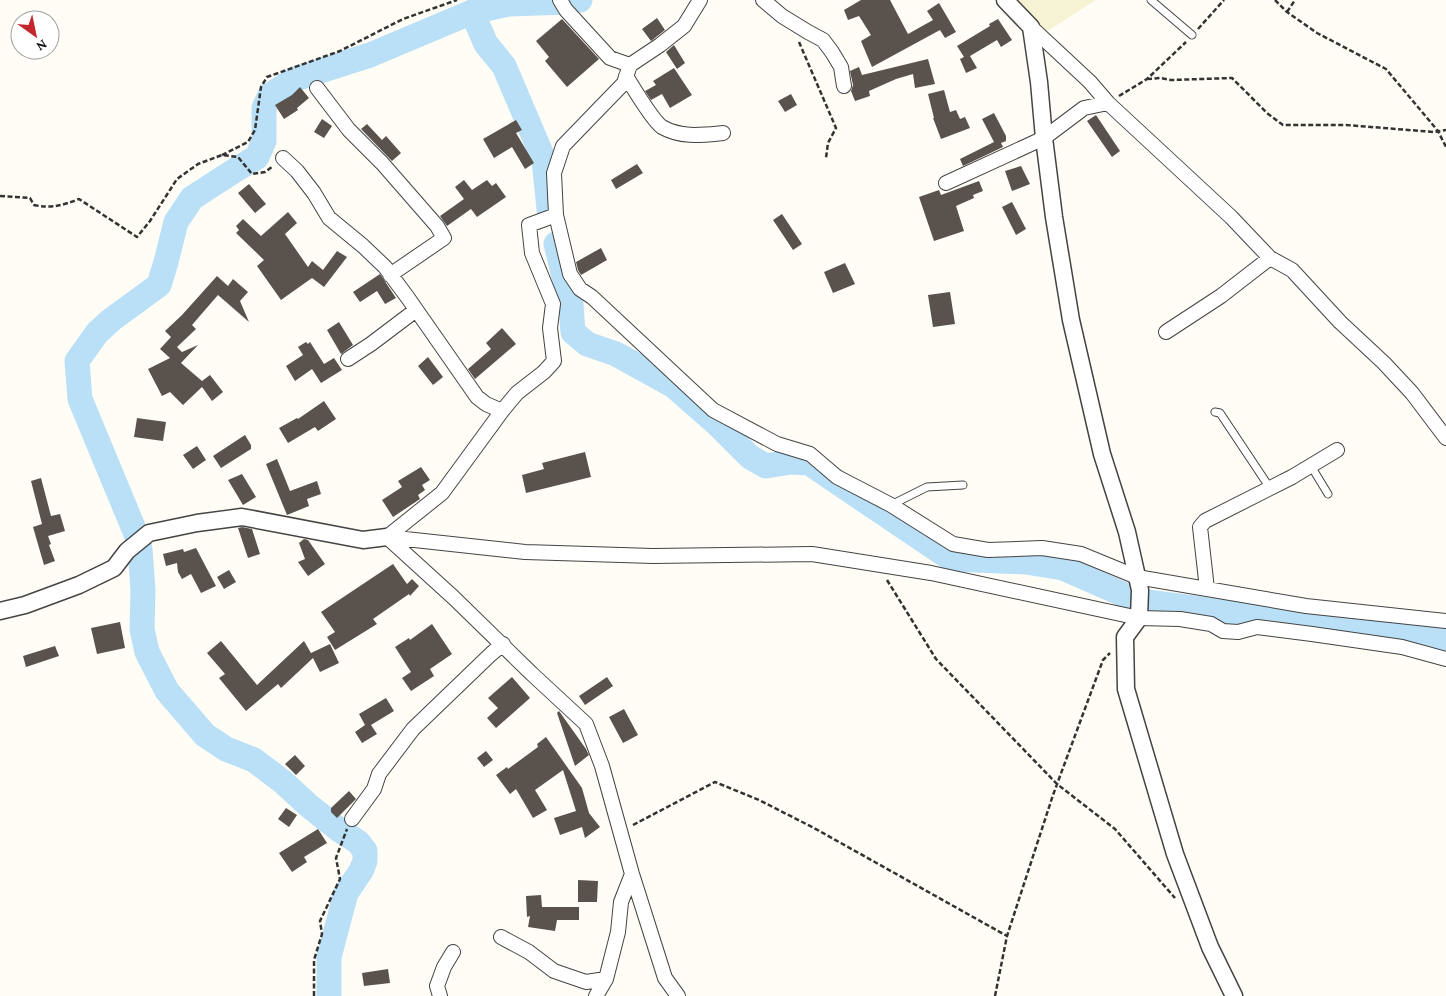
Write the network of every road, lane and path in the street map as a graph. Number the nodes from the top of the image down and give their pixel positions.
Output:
1 (457, 0) edge
2 (700, 0) edge
3 (763, 0) edge
4 (1005, 0) edge
5 (1151, 0) edge
6 (1224, 0) edge
7 (1275, 0) edge
8 (1295, 0) edge
9 (563, 5) edge
10 (1287, 12) junction
11 (1031, 27) junction
12 (1192, 35) junction
13 (795, 36) dead end
14 (628, 71) junction
15 (1147, 79) junction
16 (844, 86) dead end
17 (317, 88) dead end
18 (1108, 103) junction
19 (1446, 130) edge
20 (1438, 131) junction
21 (723, 134) dead end
22 (1044, 138) junction
23 (1446, 147) edge
24 (222, 155) junction
25 (283, 158) joint
26 (826, 158) dead end
27 (946, 183) dead end
28 (0, 196) edge
29 (556, 215) junction
30 (1270, 258) junction
31 (390, 275) junction
32 (416, 310) junction
33 (1166, 332) dead end
34 (348, 359) dead end
35 (502, 411) junction
36 (1215, 412) dead end
37 (1446, 438) edge
38 (1337, 450) dead end
39 (1310, 465) junction
40 (963, 485) dead end
41 (1270, 488) junction
42 (1328, 494) dead end
43 (891, 505) junction
44 (388, 537) junction
45 (878, 565) junction
46 (1137, 577) junction
47 (1208, 589) junction
48 (0, 611) edge
49 (1139, 618) junction
50 (1446, 621) edge
51 (1125, 637) junction
52 (503, 644) junction
53 (1446, 659) edge
54 (1057, 784) junction
55 (352, 819) joint
56 (620, 831) junction
57 (632, 874) junction
58 (1179, 902) dead end
59 (1007, 936) junction
60 (501, 937) dead end
61 (454, 952) dead end
62 (606, 979) junction
63 (314, 996) edge
64 (440, 996) edge
65 (596, 996) edge
66 (678, 996) edge
67 (995, 996) edge
68 (1234, 996) edge

1 - 24 path
2 - 14 street
3 - 16 street
4 - 11 street
5 - 12 lane
6 - 12 path
7 - 10 path
8 - 10 path
9 - 14 street
10 - 20 path
11 - 18 street
11 - 22 street
12 - 15 path
13 - 26 path
14 - 21 street
14 - 29 street
15 - 18 path
15 - 20 path
17 - 31 street
18 - 22 street
18 - 30 street
19 - 20 path
20 - 23 path
22 - 27 street
22 - 46 street
24 - 25 path
24 - 28 path
25 - 31 street
29 - 35 street
29 - 43 street
30 - 33 street
30 - 37 street
31 - 32 street
32 - 34 street
32 - 35 street
35 - 44 street
36 - 41 lane
38 - 39 street
39 - 41 street
39 - 42 lane
40 - 43 lane
41 - 47 street
43 - 46 street
44 - 45 street
44 - 48 street
44 - 52 street
45 - 49 street
45 - 54 path
46 - 47 street
46 - 49 street
47 - 50 street
49 - 51 street
49 - 53 street
51 - 54 path
51 - 68 street
52 - 55 street
52 - 56 street
54 - 58 path
54 - 59 path
55 - 63 path
56 - 57 street
56 - 59 path
57 - 62 street
57 - 66 street
59 - 67 path
60 - 62 street
61 - 64 street
62 - 65 street

